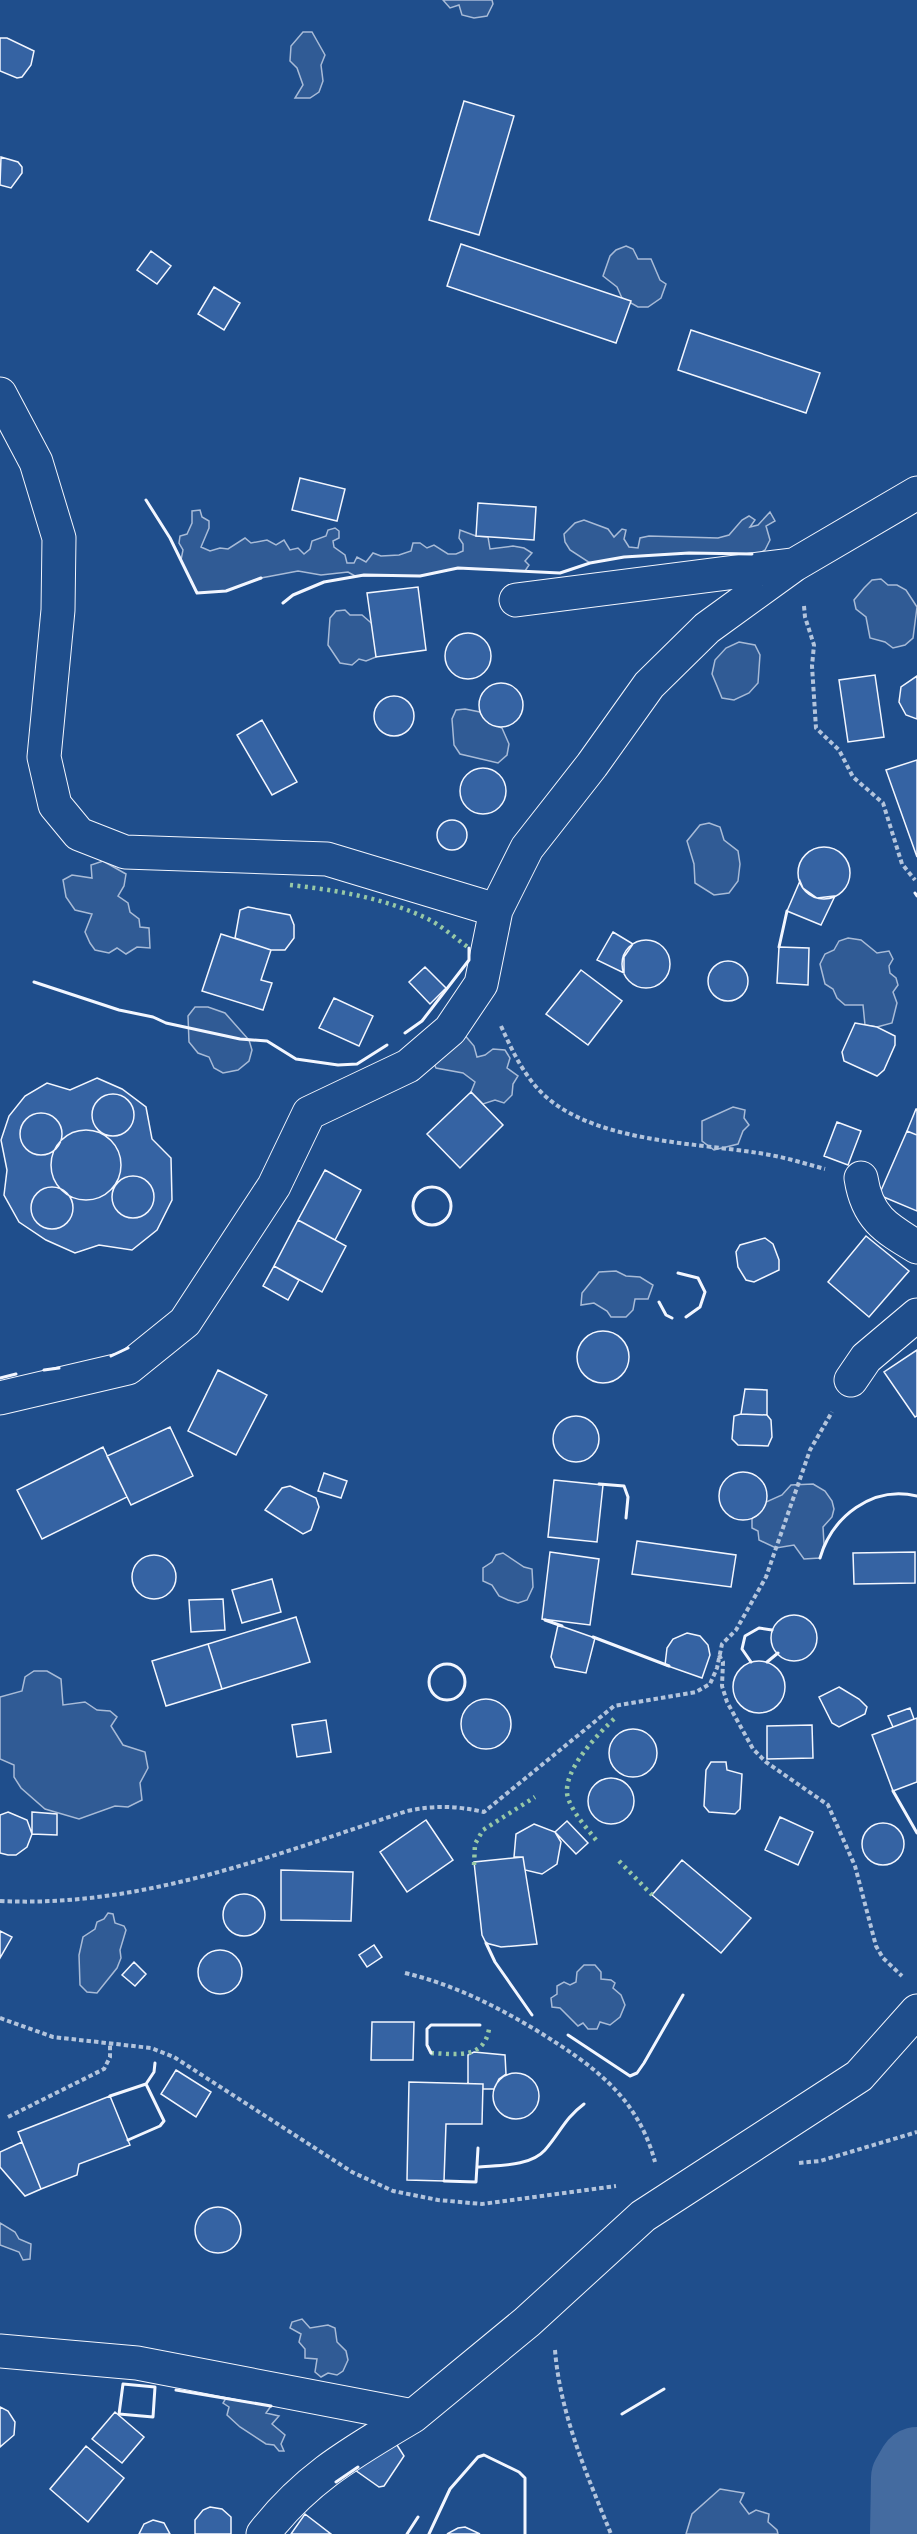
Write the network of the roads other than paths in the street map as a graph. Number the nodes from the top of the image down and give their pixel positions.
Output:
1 (0, 394) edge
2 (917, 493) edge
3 (794, 565) junction
4 (516, 600) dead end
5 (496, 910) junction
6 (861, 1178) road end
7 (917, 1247) edge
8 (917, 1315) edge
9 (851, 1380) road end
10 (0, 1398) edge
11 (917, 2011) edge
12 (0, 2351) edge
13 (413, 2416) junction
14 (263, 2534) edge

1 - 5 street
2 - 3 street
3 - 4 street
3 - 5 street
5 - 10 street
6 - 7 street
8 - 9 street
11 - 13 street
12 - 13 street
13 - 14 street

